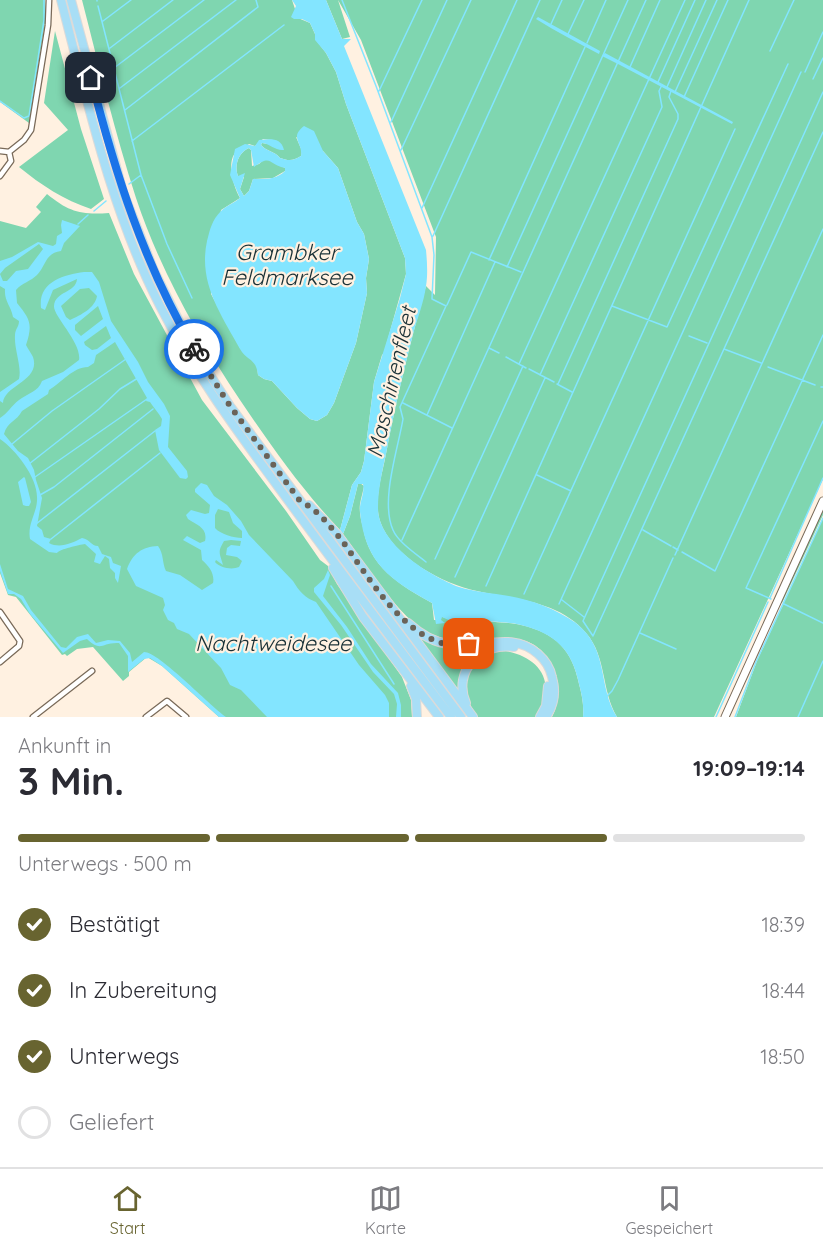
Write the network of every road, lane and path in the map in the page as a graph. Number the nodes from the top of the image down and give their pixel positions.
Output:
1 (49, 0) edge
2 (61, 0) edge
3 (71, 0) edge
4 (0, 152) edge
5 (9, 152) junction
6 (0, 176) edge
7 (300, 501) junction
8 (823, 501) edge
9 (313, 534) junction
10 (390, 606) junction
11 (0, 612) edge
12 (0, 662) edge
13 (92, 671) dead end
14 (406, 674) junction
15 (33, 717) edge
16 (146, 717) edge
17 (186, 717) edge
18 (417, 717) edge
19 (439, 717) edge
20 (451, 717) edge
21 (462, 717) edge
22 (474, 717) edge
23 (540, 717) edge
24 (546, 717) edge
25 (727, 717) edge

1 - 5 street
2 - 9 highway
3 - 7 highway
4 - 5 street
5 - 6 street
7 - 10 highway
7 - 21 highway
8 - 25 main road
9 - 14 highway
9 - 20 highway
10 - 22 highway
10 - 24 highway
11 - 12 street
13 - 15 street
14 - 18 highway
14 - 19 highway
16 - 17 street
22 - 23 highway

